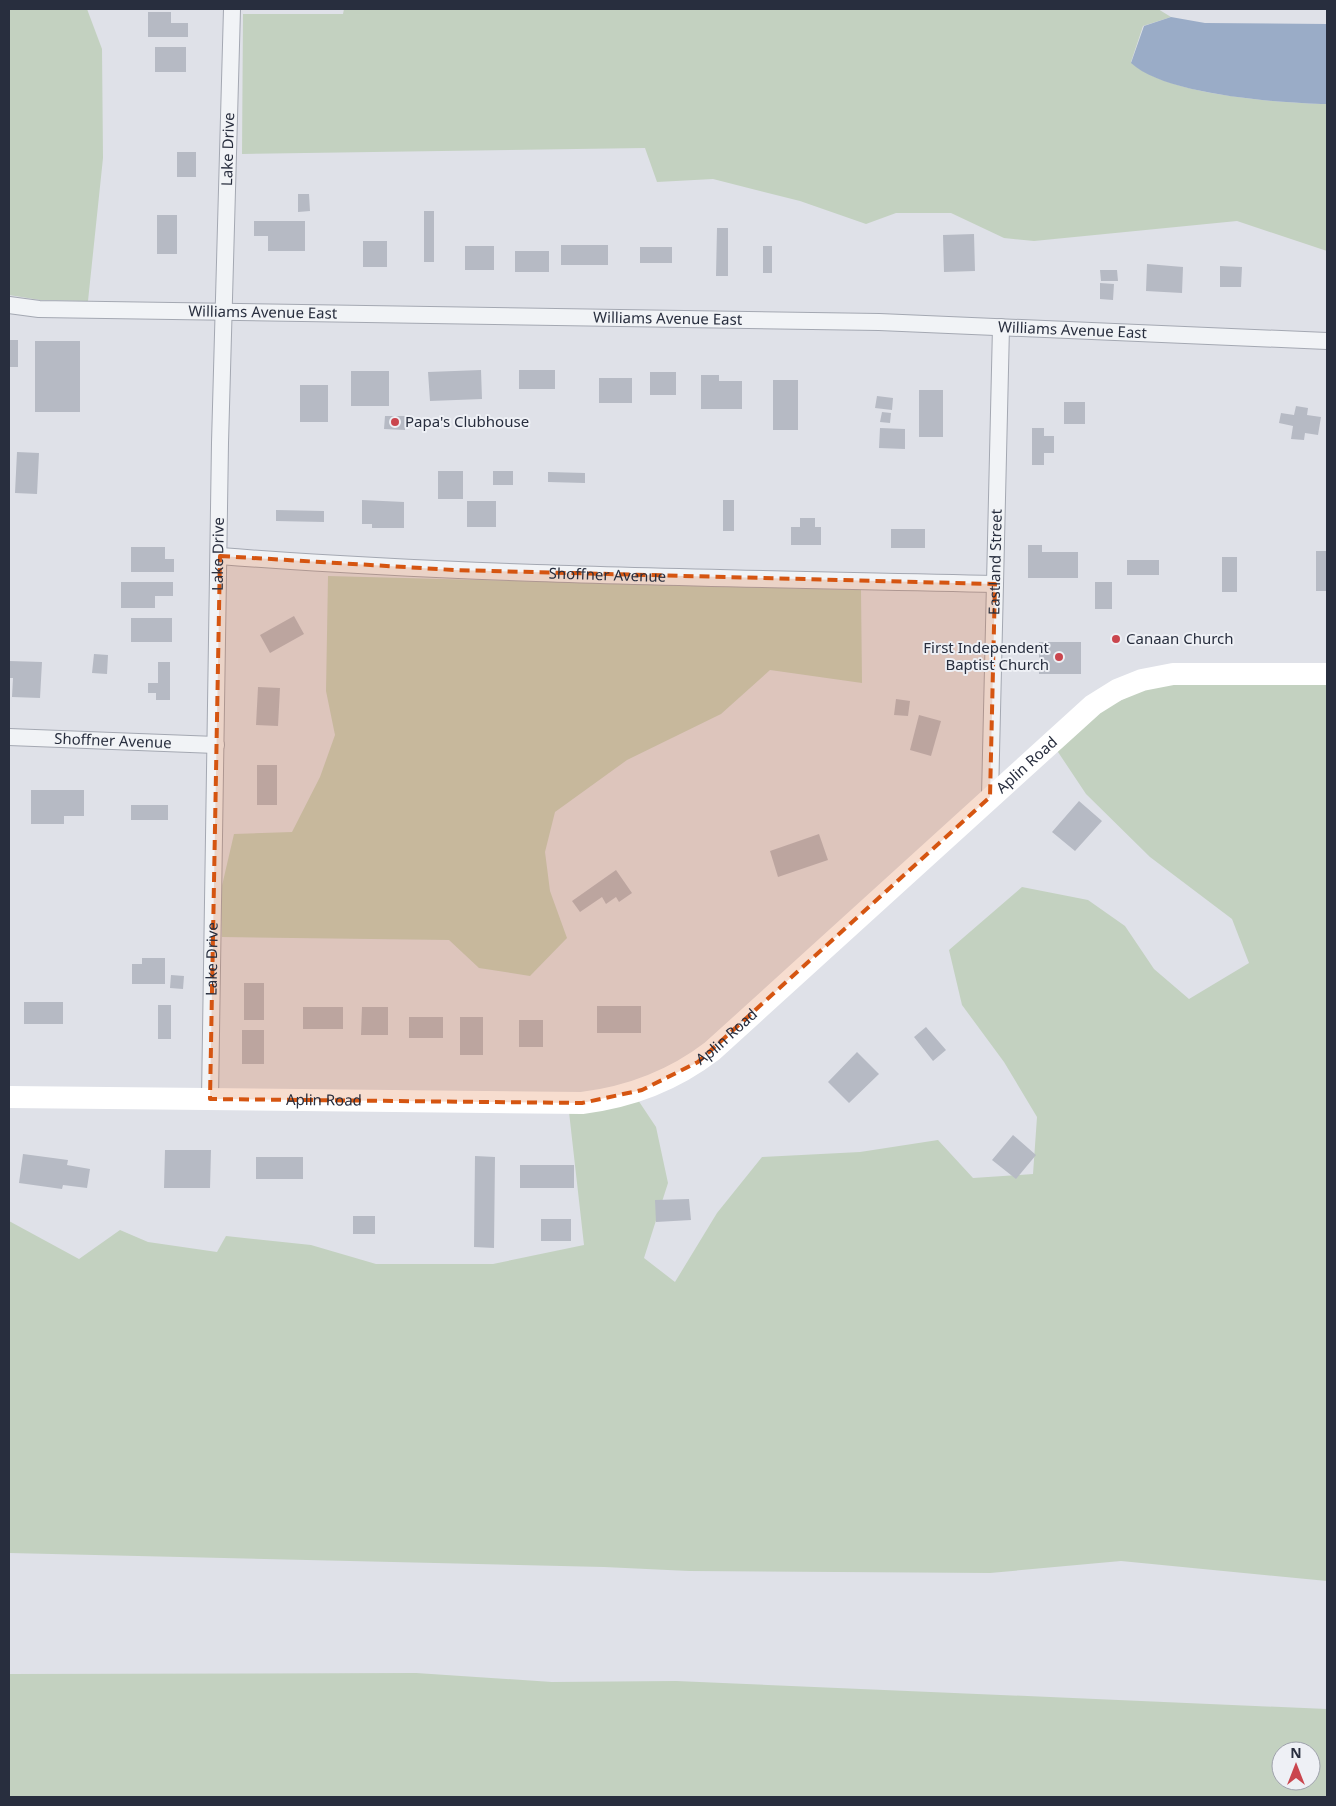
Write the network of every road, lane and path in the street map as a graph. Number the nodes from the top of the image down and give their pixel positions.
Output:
1 (232, 9) edge
2 (9, 305) edge
3 (222, 310) junction
4 (1001, 327) junction
5 (1327, 341) edge
6 (220, 556) junction
7 (995, 584) junction
8 (1327, 674) edge
9 (9, 737) edge
10 (216, 745) junction
11 (990, 797) junction
12 (9, 1097) edge
13 (210, 1099) junction

1 - 3 street, Lake Drive
2 - 3 street, Williams Avenue East
3 - 4 street, Williams Avenue East
3 - 6 street, Lake Drive
4 - 5 street, Williams Avenue East
4 - 7 street, Eastland Street
6 - 7 street, Shoffner Avenue
6 - 10 street, Lake Drive
7 - 11 street, Eastland Street
8 - 11 street, Aplin Road
9 - 10 street, Shoffner Avenue
10 - 13 street, Lake Drive
11 - 13 street, Aplin Road
12 - 13 street, Aplin Road

